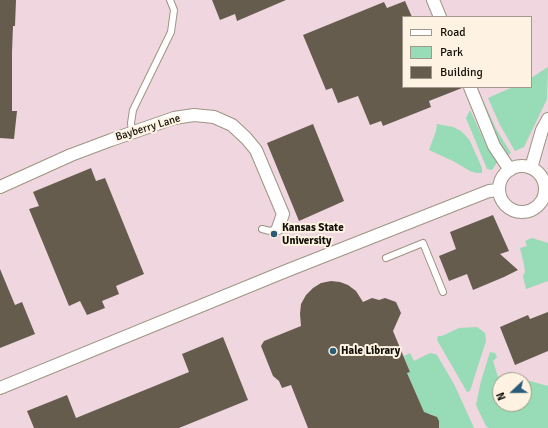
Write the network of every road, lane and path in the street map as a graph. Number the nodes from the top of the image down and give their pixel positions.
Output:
1 (170, 0) edge
2 (433, 0) edge
3 (440, 16) edge
4 (470, 88) edge
5 (548, 119) edge
6 (132, 132) junction
7 (531, 168) junction
8 (510, 170) junction
9 (0, 188) edge
10 (499, 190) junction
11 (545, 203) edge
12 (278, 228) joint
13 (262, 229) dead end
14 (386, 258) dead end
15 (443, 292) dead end
16 (0, 388) edge

1 - 6 lane
2 - 3 street
4 - 8 street
5 - 7 street
6 - 9 street, Bayberry Lane
6 - 12 street, Bayberry Lane
7 - 8 street
7 - 11 street
8 - 10 street
10 - 11 street
10 - 16 street
12 - 13 lane
14 - 15 lane

